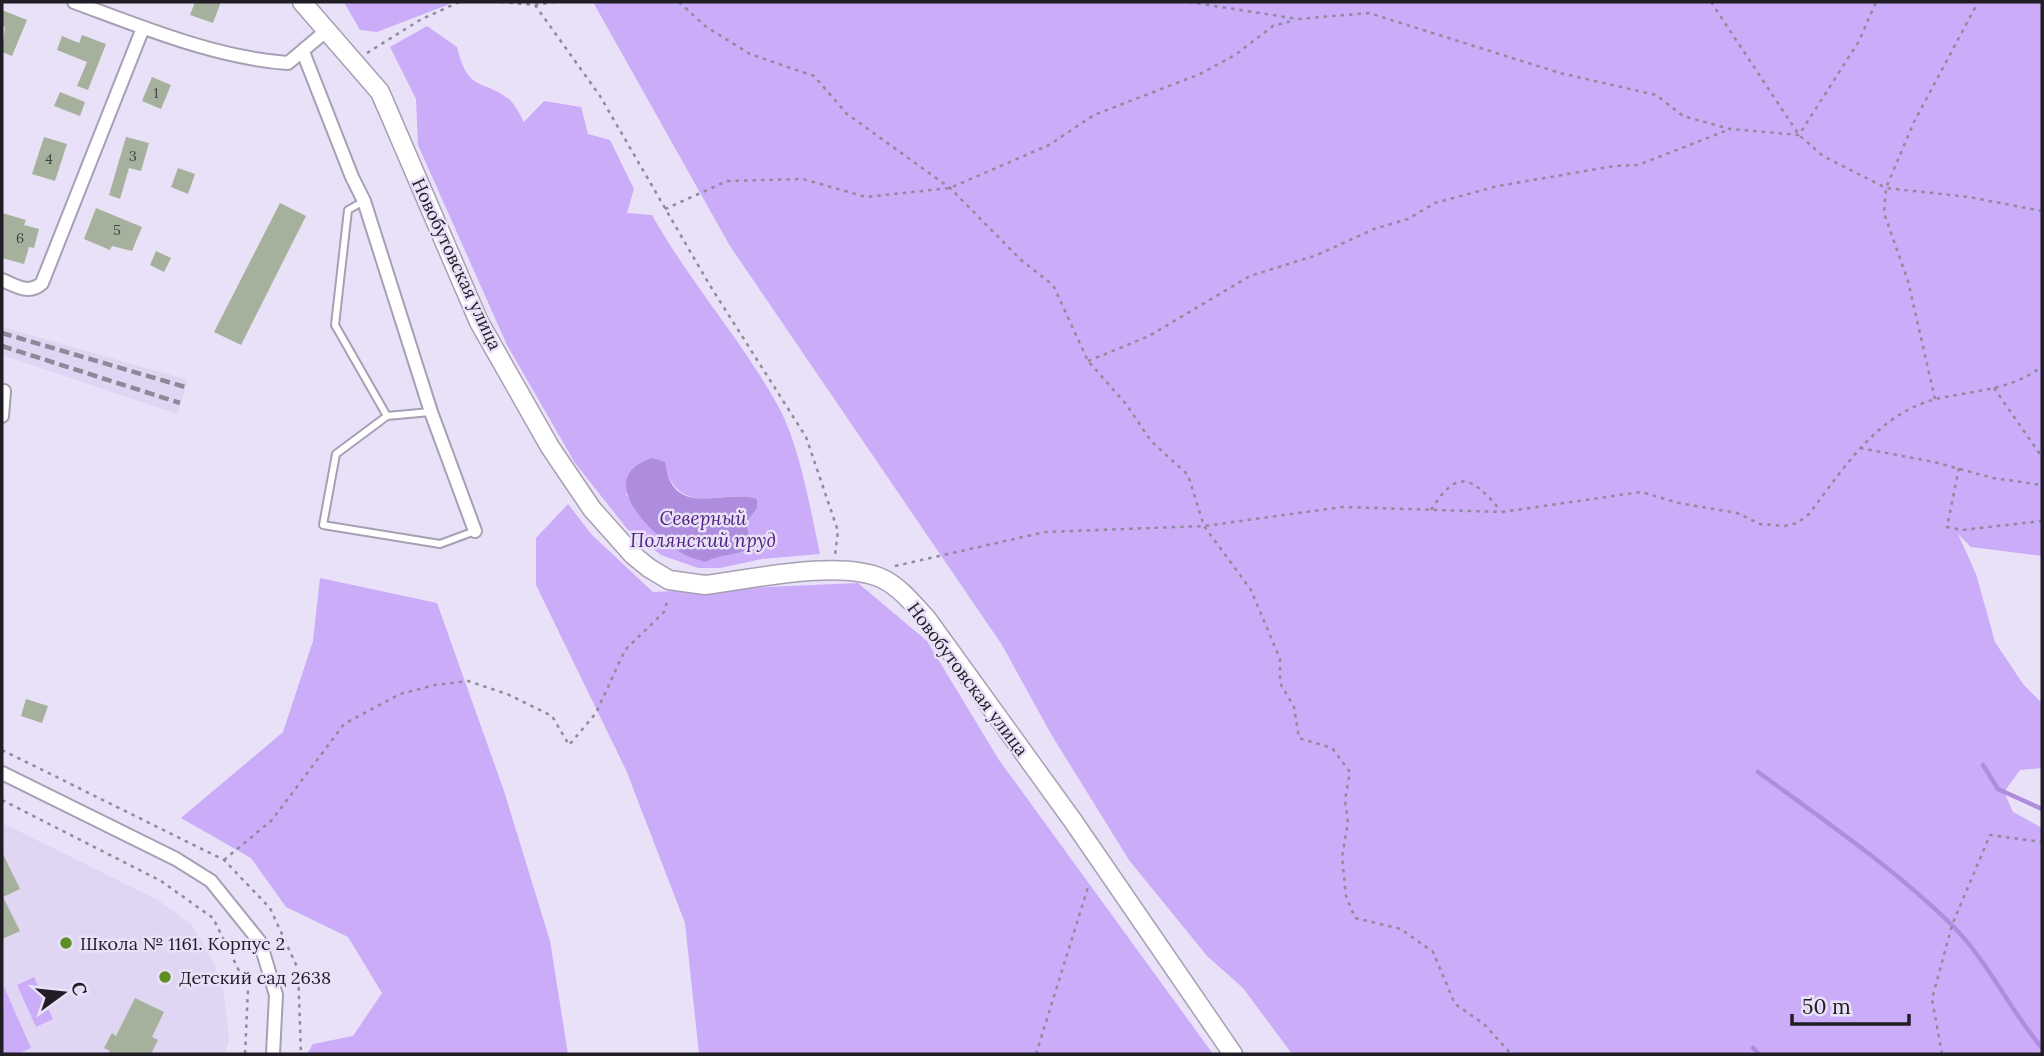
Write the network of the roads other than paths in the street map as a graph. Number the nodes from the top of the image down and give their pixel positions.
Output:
1 (74, 2) edge
2 (302, 2) edge
3 (144, 27) junction
4 (326, 30) junction
5 (303, 52) junction
6 (365, 201) junction
7 (2, 280) edge
8 (4, 391) dead end
9 (431, 412) junction
10 (2, 416) edge
11 (387, 416) junction
12 (475, 531) joint
13 (2, 774) edge
14 (273, 1054) edge
15 (1233, 1054) edge

1 - 3 street
2 - 4 street, Новобутовская улица
3 - 5 street
3 - 7 street
4 - 5 street
4 - 15 street, Новобутовская улица
5 - 6 street
6 - 9 street
6 - 11 lane
8 - 10 street
9 - 11 lane
9 - 12 street
11 - 12 lane
13 - 14 street

